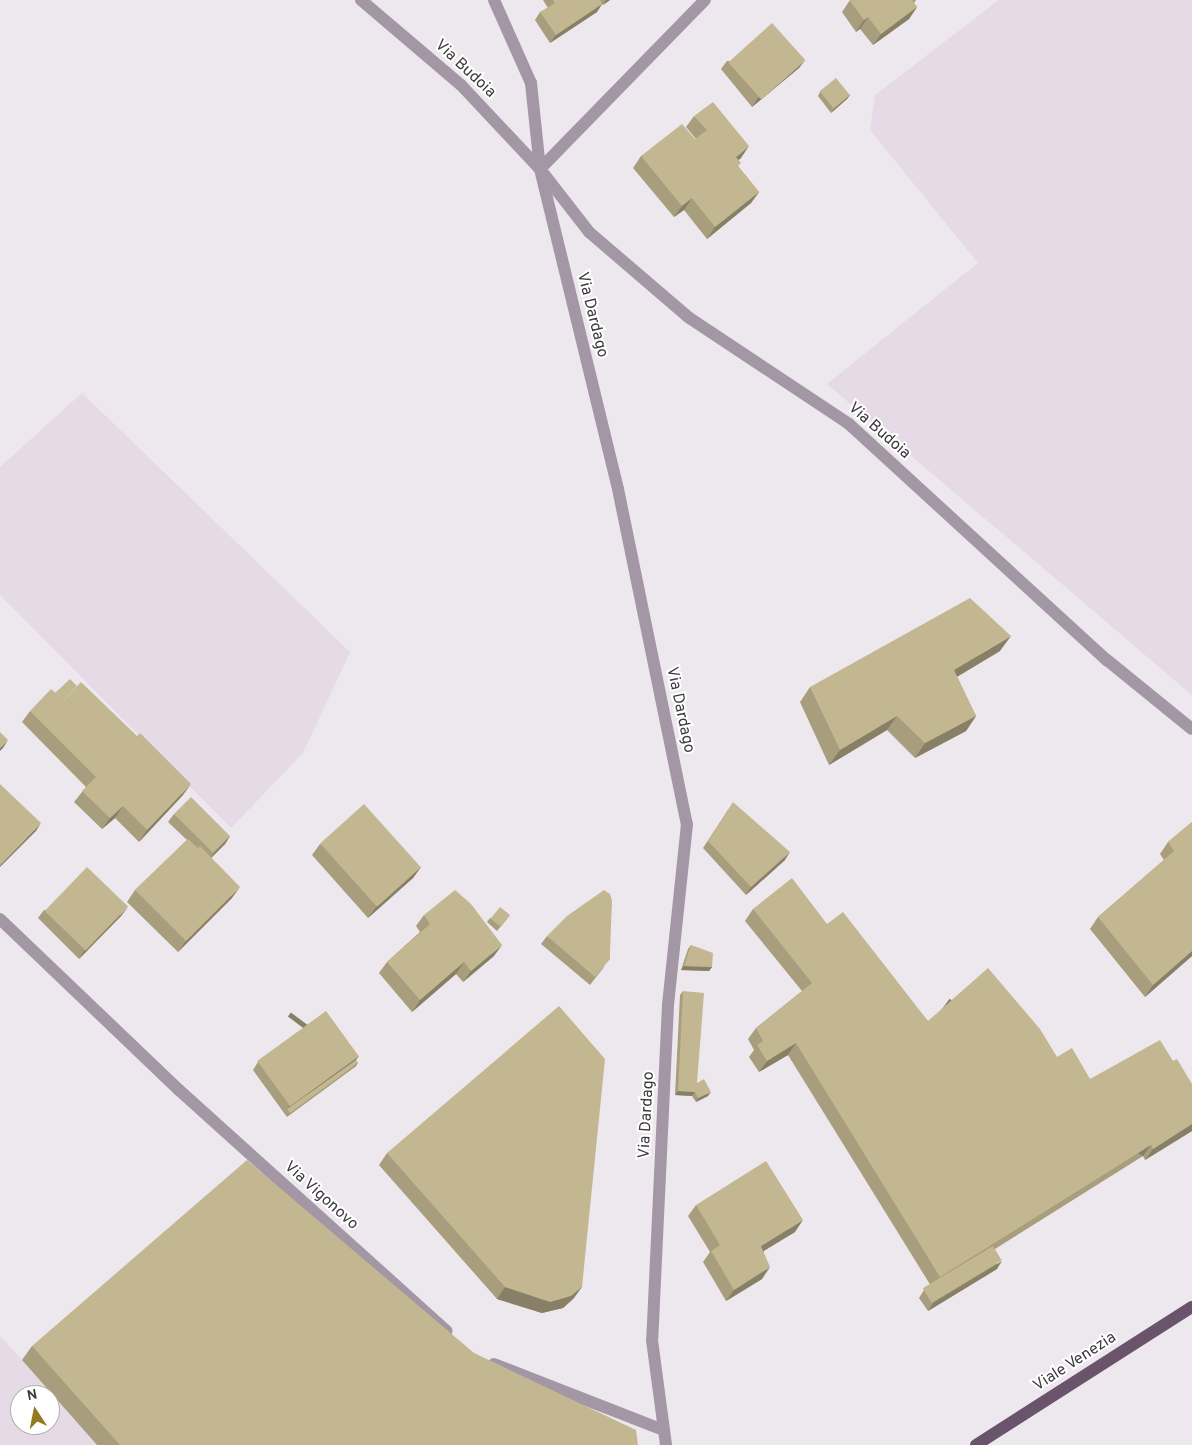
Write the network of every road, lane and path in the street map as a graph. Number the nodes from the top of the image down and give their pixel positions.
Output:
1 (361, 0) edge
2 (494, 0) edge
3 (705, 0) edge
4 (540, 169) junction
5 (1192, 729) edge
6 (0, 919) edge
7 (1192, 1307) edge
8 (454, 1337) edge
9 (485, 1360) edge
10 (664, 1430) junction
11 (666, 1445) edge
12 (976, 1445) edge

1 - 4 street, Via Budoia
2 - 4 street, Via Dardago
3 - 4 street
4 - 5 street, Via Budoia
4 - 10 street, Via Dardago
6 - 8 street, Via Vigonovo
7 - 12 main road, Viale Venezia
9 - 10 street
10 - 11 street, Via Dardago

